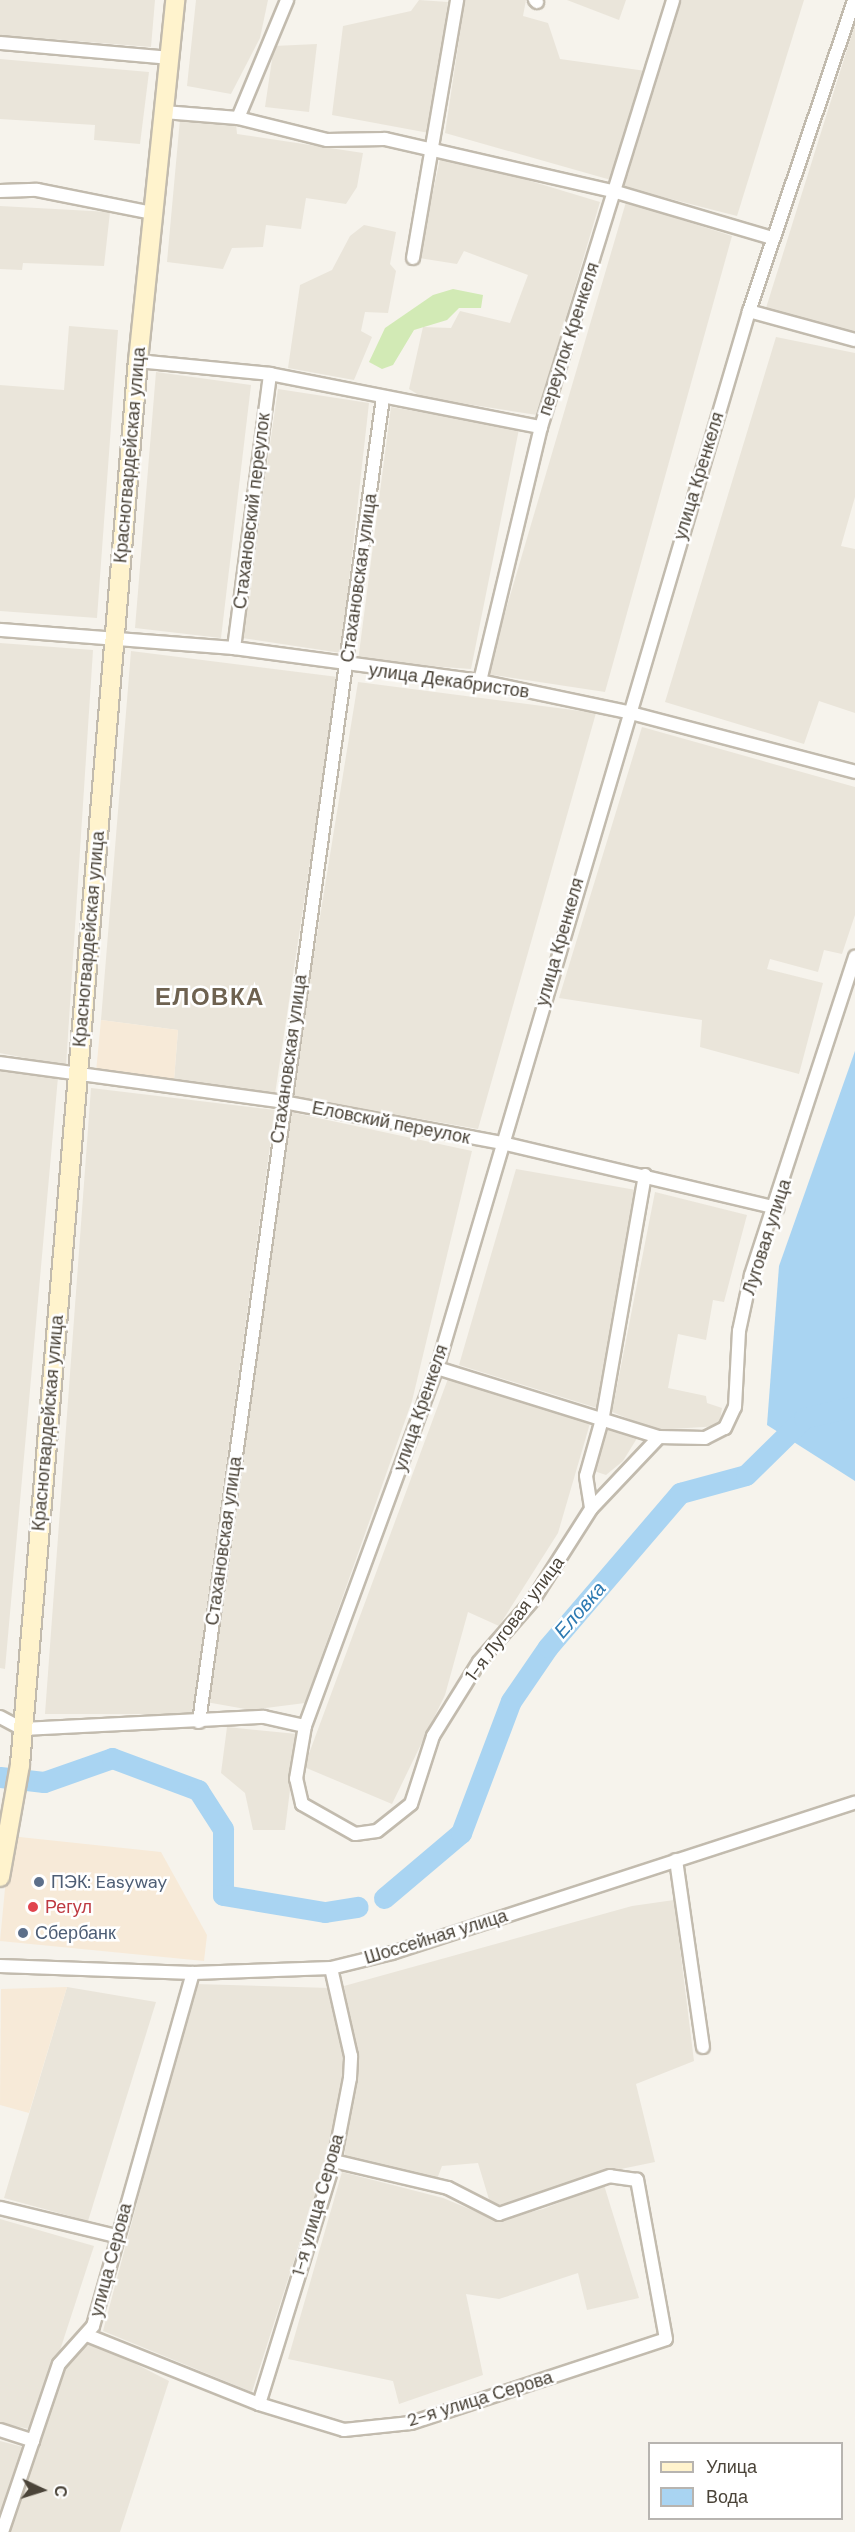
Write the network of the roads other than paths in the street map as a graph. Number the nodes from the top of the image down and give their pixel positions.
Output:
1 (175, 0) edge
2 (287, 0) edge
3 (457, 0) edge
4 (673, 0) edge
5 (854, 0) edge
6 (0, 43) edge
7 (170, 58) junction
8 (164, 112) junction
9 (238, 118) junction
10 (434, 149) junction
11 (0, 191) edge
12 (616, 192) junction
13 (152, 213) junction
14 (771, 238) junction
15 (413, 258) dead end
16 (749, 311) junction
17 (855, 340) edge
18 (138, 361) junction
19 (270, 374) junction
20 (383, 398) junction
21 (541, 427) junction
22 (0, 630) edge
23 (115, 639) junction
24 (234, 648) junction
25 (347, 668) junction
26 (480, 681) junction
27 (627, 712) junction
28 (855, 772) edge
29 (855, 957) edge
30 (0, 1063) edge
31 (77, 1077) junction
32 (283, 1102) junction
33 (502, 1143) junction
34 (645, 1175) junction
35 (777, 1208) junction
36 (437, 1368) junction
37 (603, 1416) junction
38 (659, 1437) junction
39 (591, 1509) junction
40 (0, 1717) edge
41 (199, 1722) junction
42 (305, 1726) junction
43 (23, 1729) junction
44 (855, 1803) edge
45 (377, 1831) joint
46 (676, 1860) junction
47 (0, 1877) edge
48 (0, 1966) edge
49 (331, 1968) junction
50 (193, 1973) junction
51 (703, 2047) dead end
52 (334, 2161) junction
53 (0, 2208) edge
54 (116, 2236) junction
55 (89, 2336) junction
56 (259, 2404) junction
57 (0, 2430) edge
58 (33, 2440) junction
59 (2, 2532) edge

1 - 7 main road, Красногвардейская улица
2 - 9 street
3 - 10 street
4 - 12 street, переулок Кренкеля
5 - 14 street, улица Кренкеля
6 - 7 street
7 - 8 main road, Красногвардейская улица
8 - 9 street
8 - 13 main road, Красногвардейская улица
9 - 10 street
10 - 12 street
10 - 15 street
11 - 13 street
12 - 14 street
12 - 21 street, переулок Кренкеля
13 - 18 main road, Красногвардейская улица
14 - 16 street, улица Кренкеля
16 - 17 street
16 - 27 street, улица Кренкеля
18 - 19 street
18 - 23 main road, Красногвардейская улица
19 - 20 street
19 - 24 street, Стахановский переулок
20 - 21 street
20 - 25 street, Стахановская улица
21 - 26 street, переулок Кренкеля
22 - 23 street, улица Декабристов
23 - 24 street, улица Декабристов
23 - 31 main road, Красногвардейская улица
24 - 25 street, улица Декабристов
25 - 26 street, улица Декабристов
25 - 32 street, Стахановская улица
26 - 27 street, улица Декабристов
27 - 28 street, улица Декабристов
27 - 33 street, улица Кренкеля
29 - 35 street, Луговая улица
30 - 31 street, Еловский переулок
31 - 32 street, Еловский переулок
31 - 43 main road, Красногвардейская улица
32 - 33 street, Еловский переулок
32 - 41 street, Стахановская улица
33 - 34 street, Еловский переулок
33 - 36 street, улица Кренкеля
34 - 35 street, Еловский переулок
34 - 37 street
35 - 38 street, Луговая улица
36 - 37 street, Луговая улица
36 - 42 street, улица Кренкеля
37 - 38 street, Луговая улица
37 - 39 street
38 - 39 street
39 - 45 street, 1-я Луговая улица
40 - 43 street
41 - 42 street
41 - 43 street
42 - 45 street, улица Кренкеля
43 - 47 main road, Красногвардейская улица
44 - 46 street, Шоссейная улица
46 - 49 street, Шоссейная улица
46 - 51 street
48 - 50 street, Шоссейная улица
49 - 50 street, Шоссейная улица
49 - 52 street, 1-я улица Серова
50 - 54 street, улица Серова
52 - 56 street, 1-я улица Серова
52 - 56 street, 2-я улица Серова
53 - 54 street
54 - 55 street, улица Серова
55 - 56 street, 2-я улица Серова
55 - 58 street, улица Серова
57 - 58 street
58 - 59 street, улица Серова

